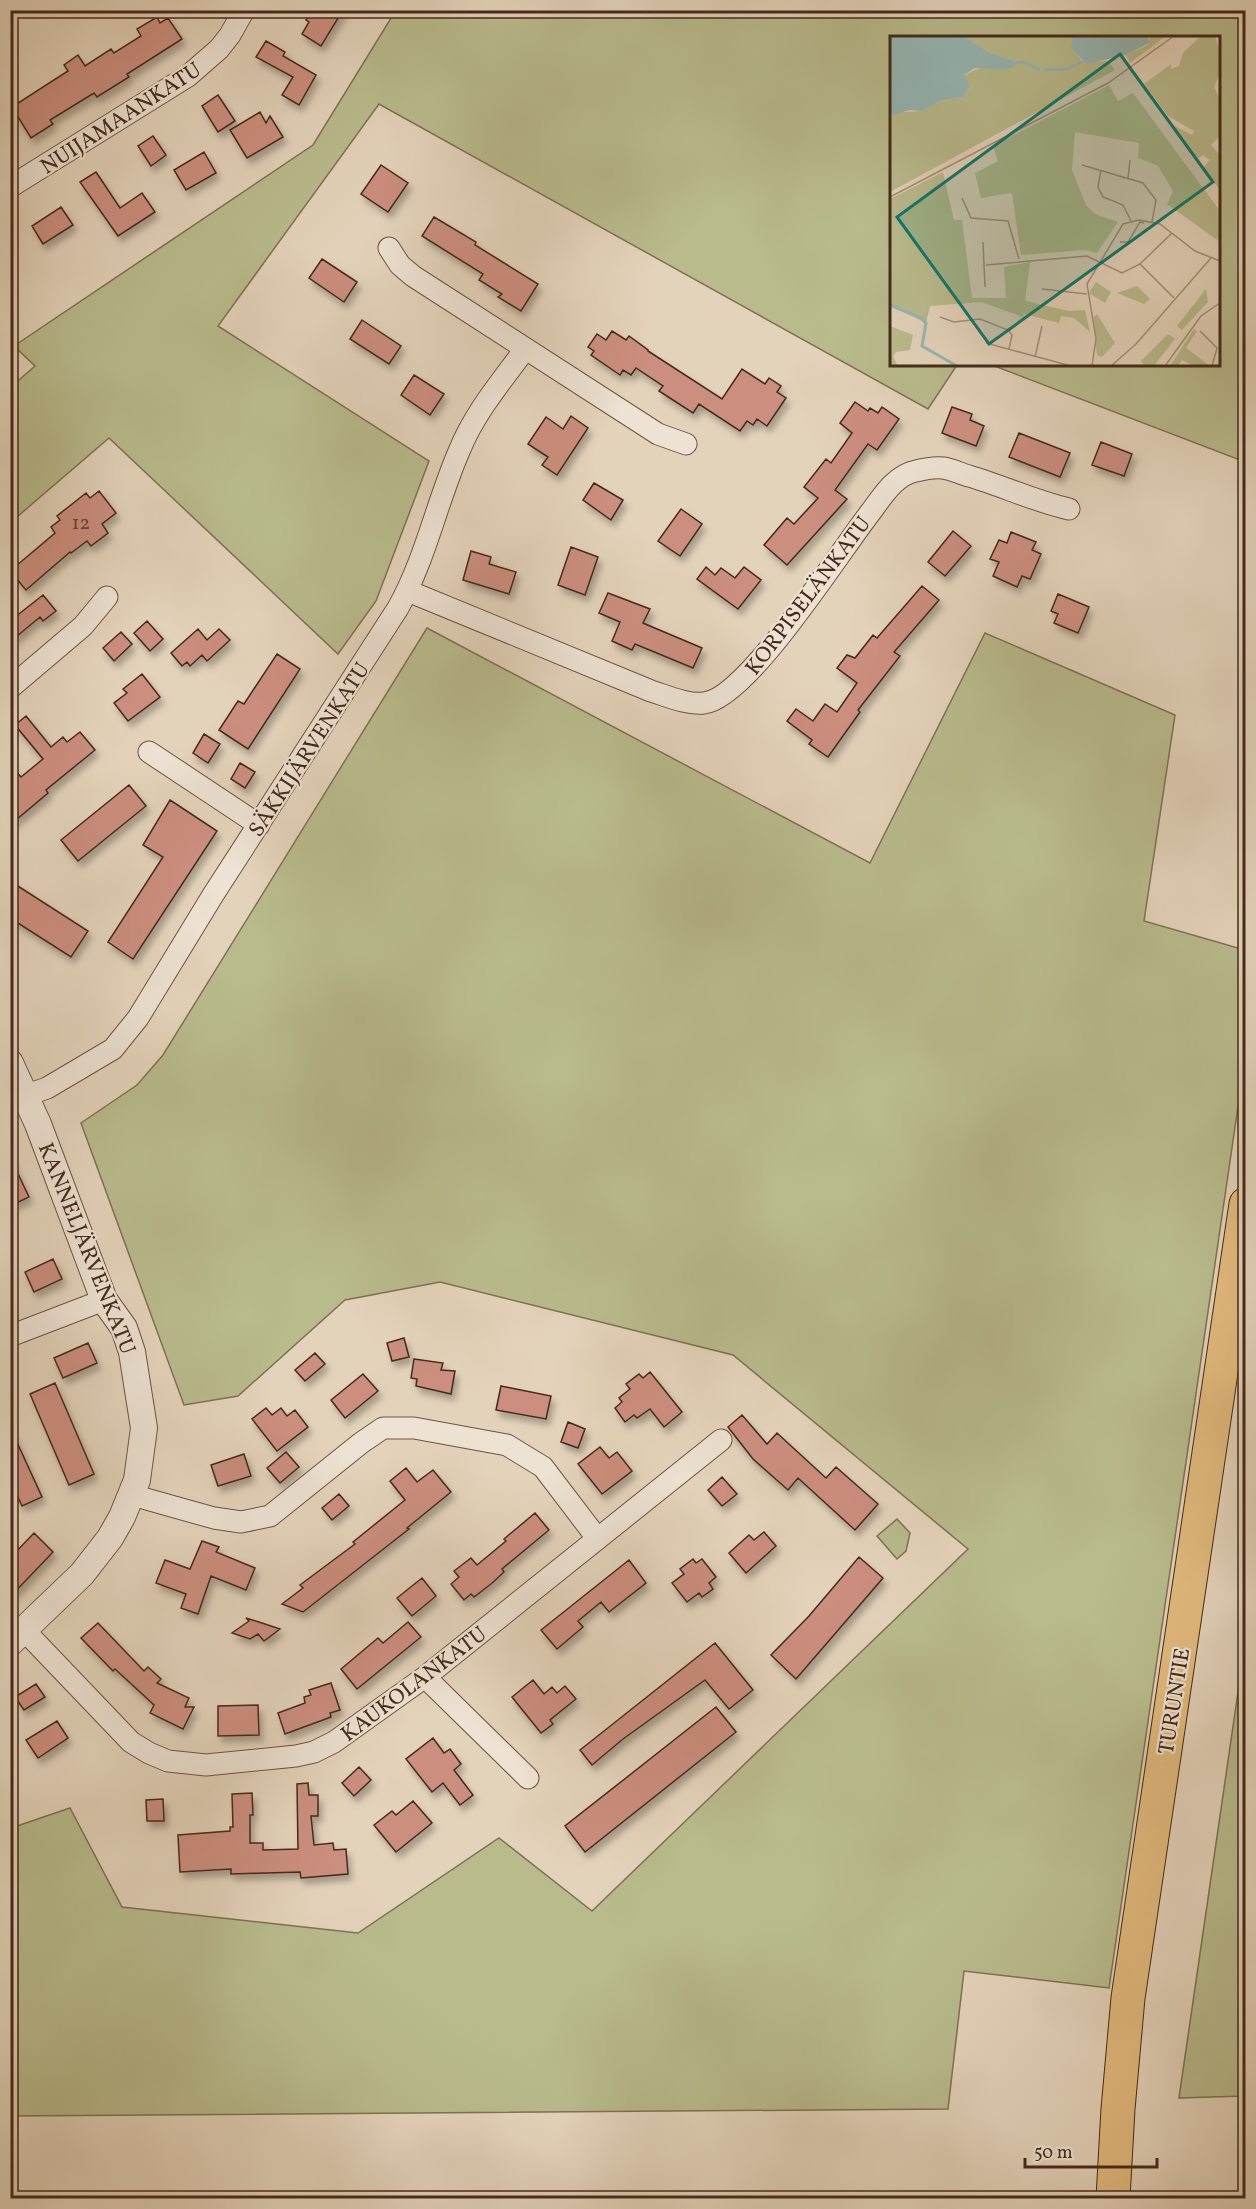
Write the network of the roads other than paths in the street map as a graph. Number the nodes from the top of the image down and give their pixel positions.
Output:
1 (243, 10) edge
2 (10, 187) edge
3 (389, 248) dead end
4 (525, 349) junction
5 (686, 444) dead end
6 (1069, 509) dead end
7 (408, 591) junction
8 (107, 597) dead end
9 (10, 688) edge
10 (149, 752) dead end
11 (259, 825) junction
12 (10, 1063) edge
13 (17, 1099) edge
14 (1245, 1204) edge
15 (105, 1300) junction
16 (10, 1336) edge
17 (721, 1440) dead end
18 (132, 1495) junction
19 (597, 1538) junction
20 (17, 1637) edge
21 (425, 1677) junction
22 (528, 1778) dead end
23 (1113, 2199) edge

1 - 2 street, NUIJAMAANKATU
3 - 4 street
4 - 5 street
4 - 7 street, SÄKKIJÄRVENKATU
6 - 7 street, KORPISELÄNKATU
7 - 11 street, SÄKKIJÄRVENKATU
8 - 9 street
10 - 11 street
11 - 13 street, SÄKKIJÄRVENKATU
12 - 13 street, KANNELJÄRVENKATU
13 - 15 street, KANNELJÄRVENKATU
14 - 23 highway, TURUNTIE
15 - 16 street
15 - 18 street, KANNELJÄRVENKATU
17 - 19 street, KAUKOLANKATU
18 - 19 street
18 - 20 street, KANNELJÄRVENKATU
19 - 21 street, KAUKOLANKATU
20 - 21 street, KAUKOLANKATU
21 - 22 street

